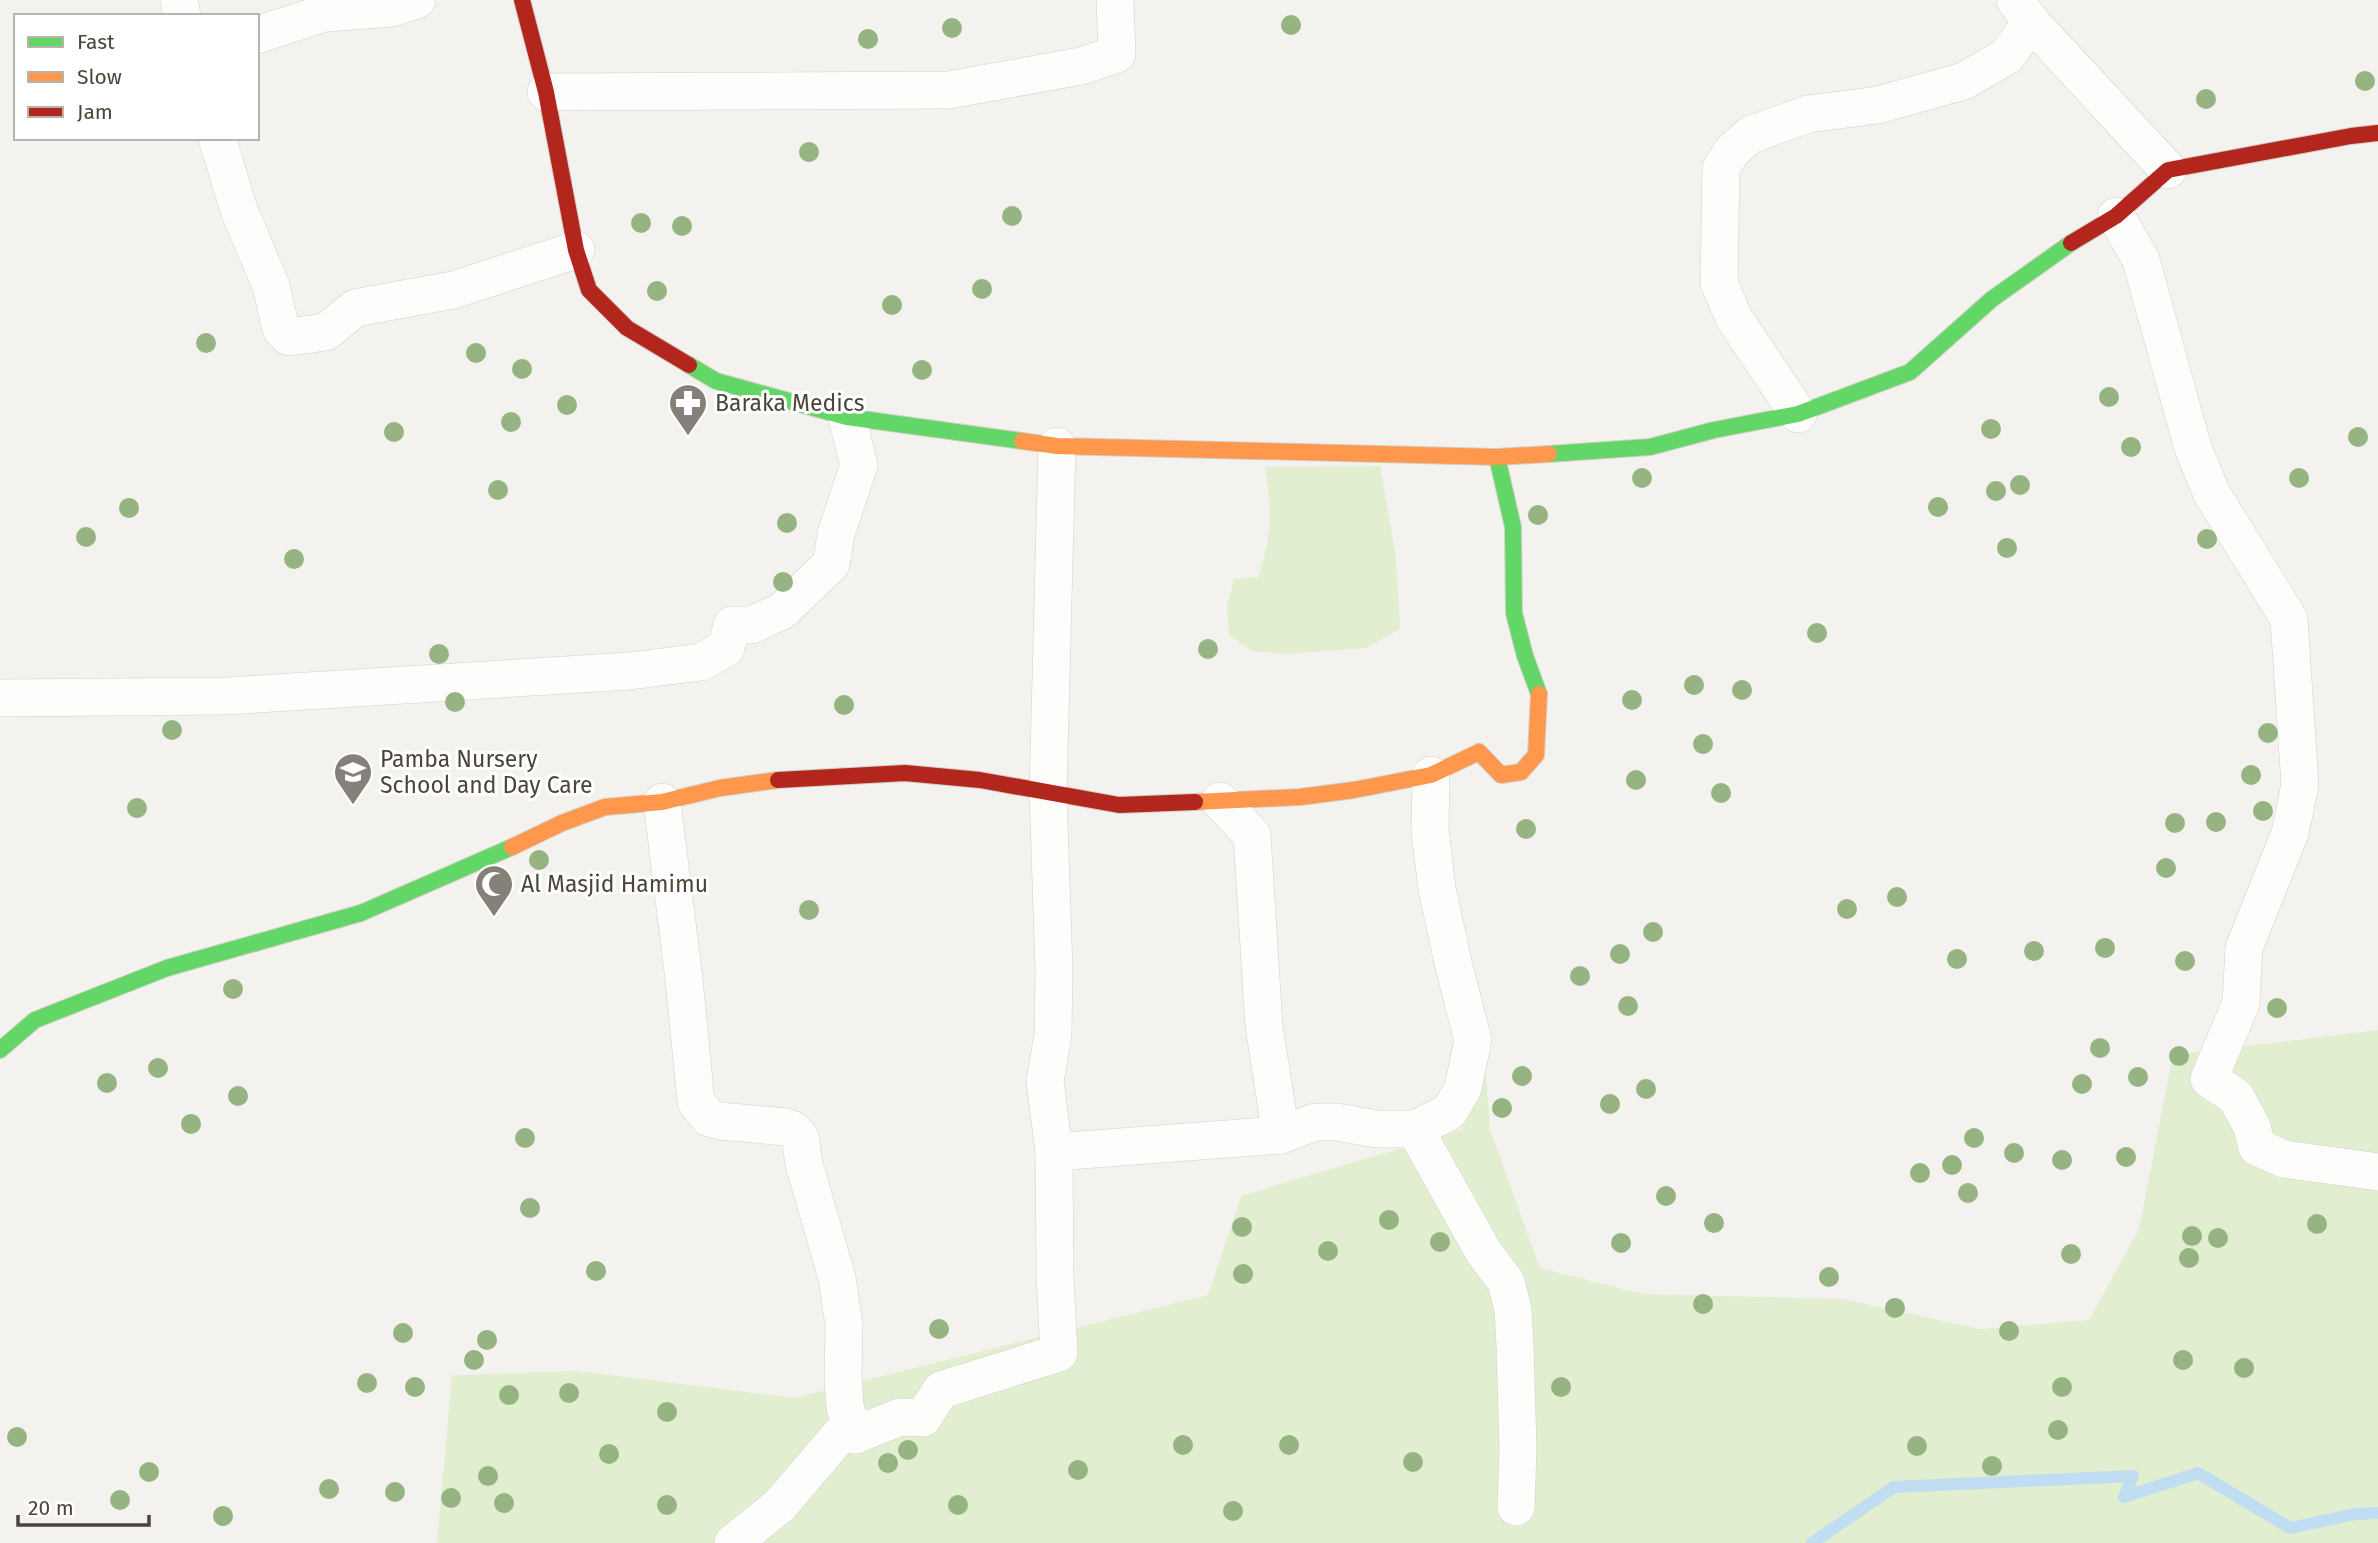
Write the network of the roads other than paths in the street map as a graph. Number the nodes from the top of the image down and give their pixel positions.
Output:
1 (417, 0) edge
2 (522, 0) edge
3 (1115, 0) edge
4 (2023, 11) edge
5 (259, 35) edge
6 (546, 92) junction
7 (2378, 133) edge
8 (217, 140) edge
9 (2168, 170) junction
10 (2116, 216) junction
11 (576, 250) junction
12 (1798, 414) junction
13 (847, 417) junction
14 (1057, 446) junction
15 (1497, 457) junction
16 (0, 698) edge
17 (1432, 775) junction
18 (1048, 794) junction
19 (1220, 801) junction
20 (662, 802) junction
21 (0, 1050) edge
22 (1415, 1129) junction
23 (1281, 1135) junction
24 (1054, 1152) junction
25 (2378, 1172) edge
26 (855, 1435) junction
27 (1516, 1507) dead end
28 (733, 1543) edge

1 - 5 street
2 - 6 street
3 - 6 street
4 - 9 street
4 - 12 street
6 - 11 street
7 - 9 street
8 - 11 street
9 - 10 street
10 - 12 street
10 - 25 street
11 - 13 street
12 - 15 street
13 - 14 street
13 - 16 street
14 - 15 street
14 - 18 street
15 - 17 street
17 - 19 street
17 - 22 street
18 - 19 street
18 - 20 street
18 - 24 street
19 - 23 street
20 - 21 street
20 - 26 street
22 - 23 street
22 - 27 street
23 - 24 street
24 - 26 street
26 - 28 street

